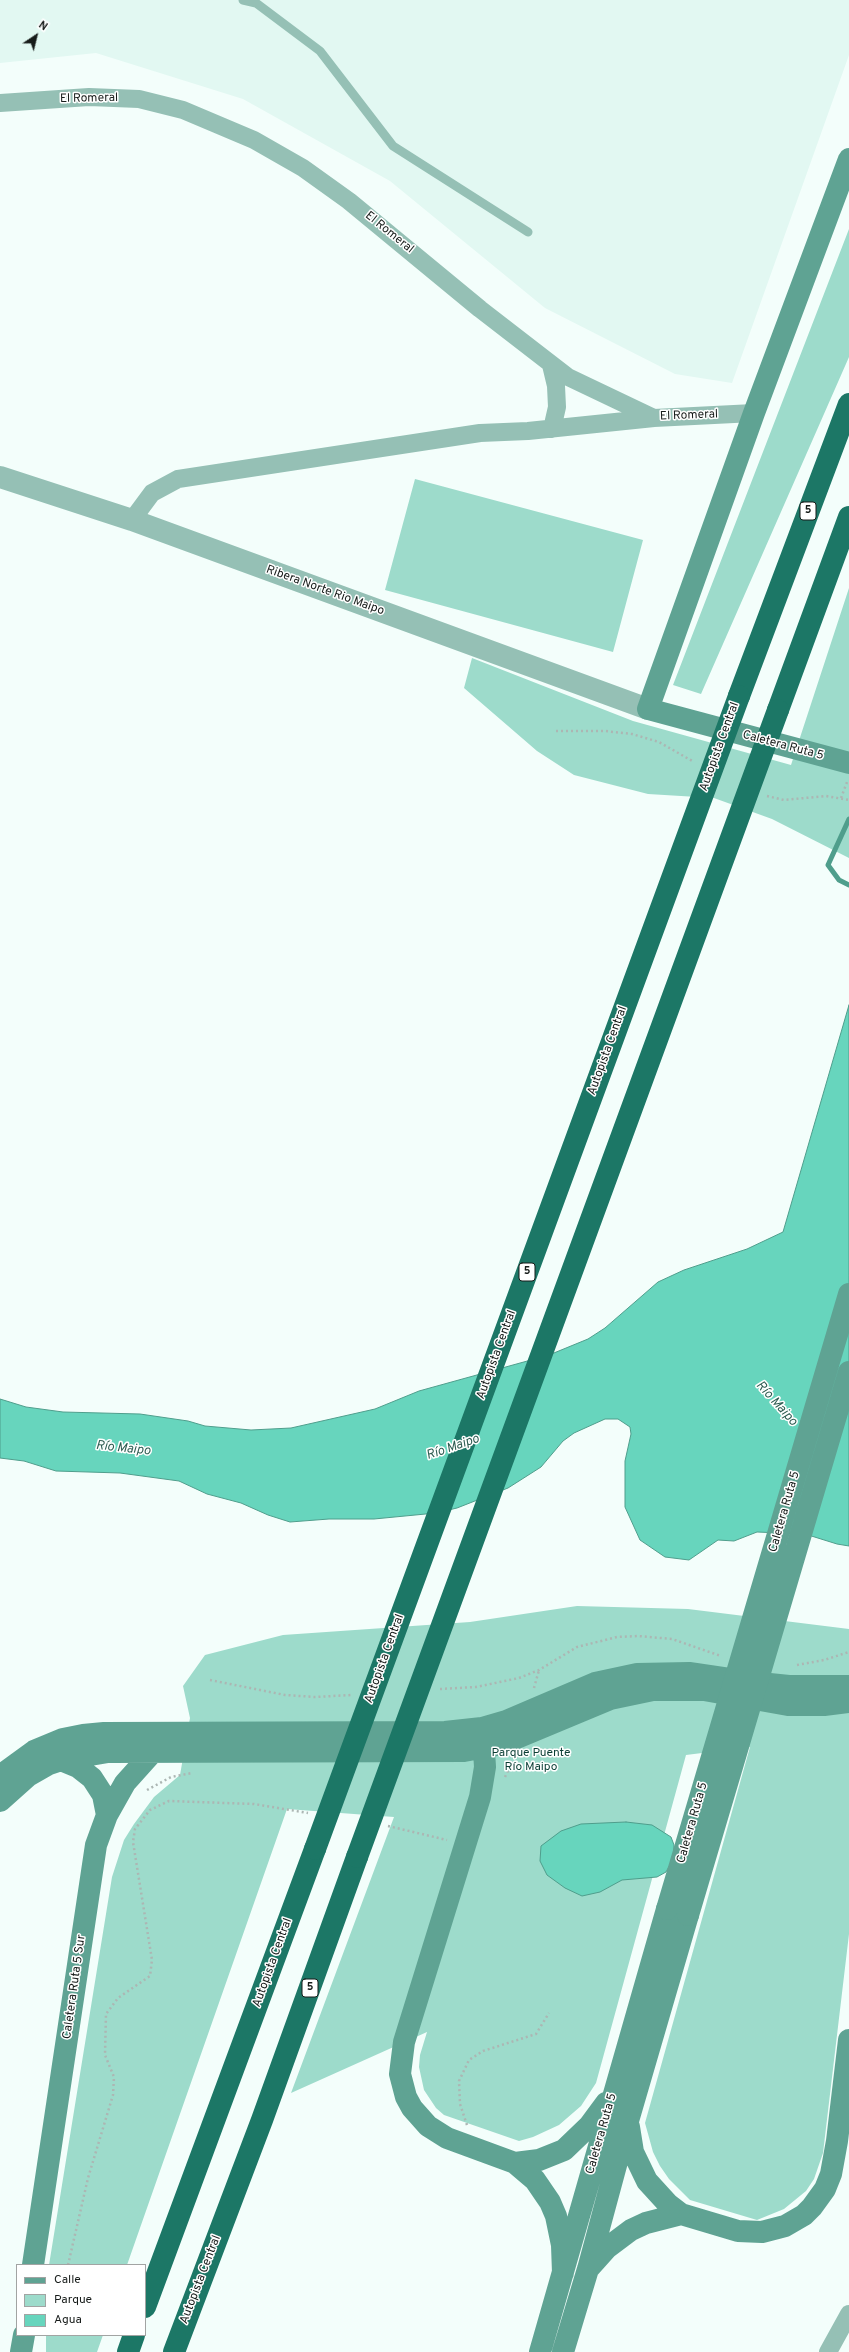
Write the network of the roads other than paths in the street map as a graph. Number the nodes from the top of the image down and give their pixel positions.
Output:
1 (243, 0) edge
2 (0, 103) edge
3 (849, 159) edge
4 (528, 232) dead end
5 (551, 365) junction
6 (849, 404) edge
7 (754, 413) junction
8 (654, 418) junction
9 (552, 429) junction
10 (0, 477) edge
11 (849, 517) edge
12 (132, 520) junction
13 (648, 709) junction
14 (849, 763) edge
15 (849, 1294) edge
16 (849, 1372) edge
17 (849, 1686) edge
18 (849, 1702) edge
19 (172, 1733) junction
20 (484, 1738) junction
21 (152, 1751) junction
22 (61, 1760) junction
23 (0, 1776) edge
24 (0, 1801) edge
25 (107, 1815) junction
26 (849, 2040) edge
27 (617, 2083) junction
28 (628, 2121) junction
29 (515, 2163) junction
30 (680, 2214) junction
31 (33, 2264) edge
32 (588, 2269) junction
33 (563, 2273) junction
34 (146, 2304) edge
35 (849, 2314) edge
36 (24, 2336) edge
37 (134, 2336) edge
38 (22, 2352) edge
39 (128, 2352) edge
40 (174, 2352) edge
41 (540, 2352) edge
42 (563, 2352) edge
43 (828, 2352) edge

1 - 4 lane
2 - 5 street, El Romeral
3 - 7 main road
5 - 8 street, El Romeral
5 - 9 street
6 - 34 highway, Autopista Central / 5, bridge
7 - 8 street, El Romeral
7 - 13 main road
8 - 9 street
9 - 12 street
10 - 12 street, Ribera Norte Rio Maipo
11 - 40 highway, Autopista Central / 5, bridge
12 - 13 street, Ribera Norte Rio Maipo
13 - 14 main road, Caletera Ruta 5
15 - 27 main road, Caletera Ruta 5, bridge
16 - 28 main road, Caletera Ruta 5, bridge
17 - 20 main road
18 - 20 main road
19 - 20 main road
19 - 21 main road, Caletera Ruta 5 Sur
19 - 23 main road
20 - 21 main road
20 - 29 main road
21 - 22 main road
21 - 25 main road, Caletera Ruta 5 Sur
22 - 24 main road
22 - 25 main road
25 - 31 main road, Caletera Ruta 5 Sur
26 - 30 main road
27 - 29 main road
27 - 33 main road, Caletera Ruta 5
28 - 30 main road
28 - 32 main road, Caletera Ruta 5
29 - 33 main road
30 - 32 main road
32 - 42 main road, Caletera Ruta 5
33 - 41 main road, Caletera Ruta 5
35 - 43 street
36 - 38 main road
37 - 39 highway

